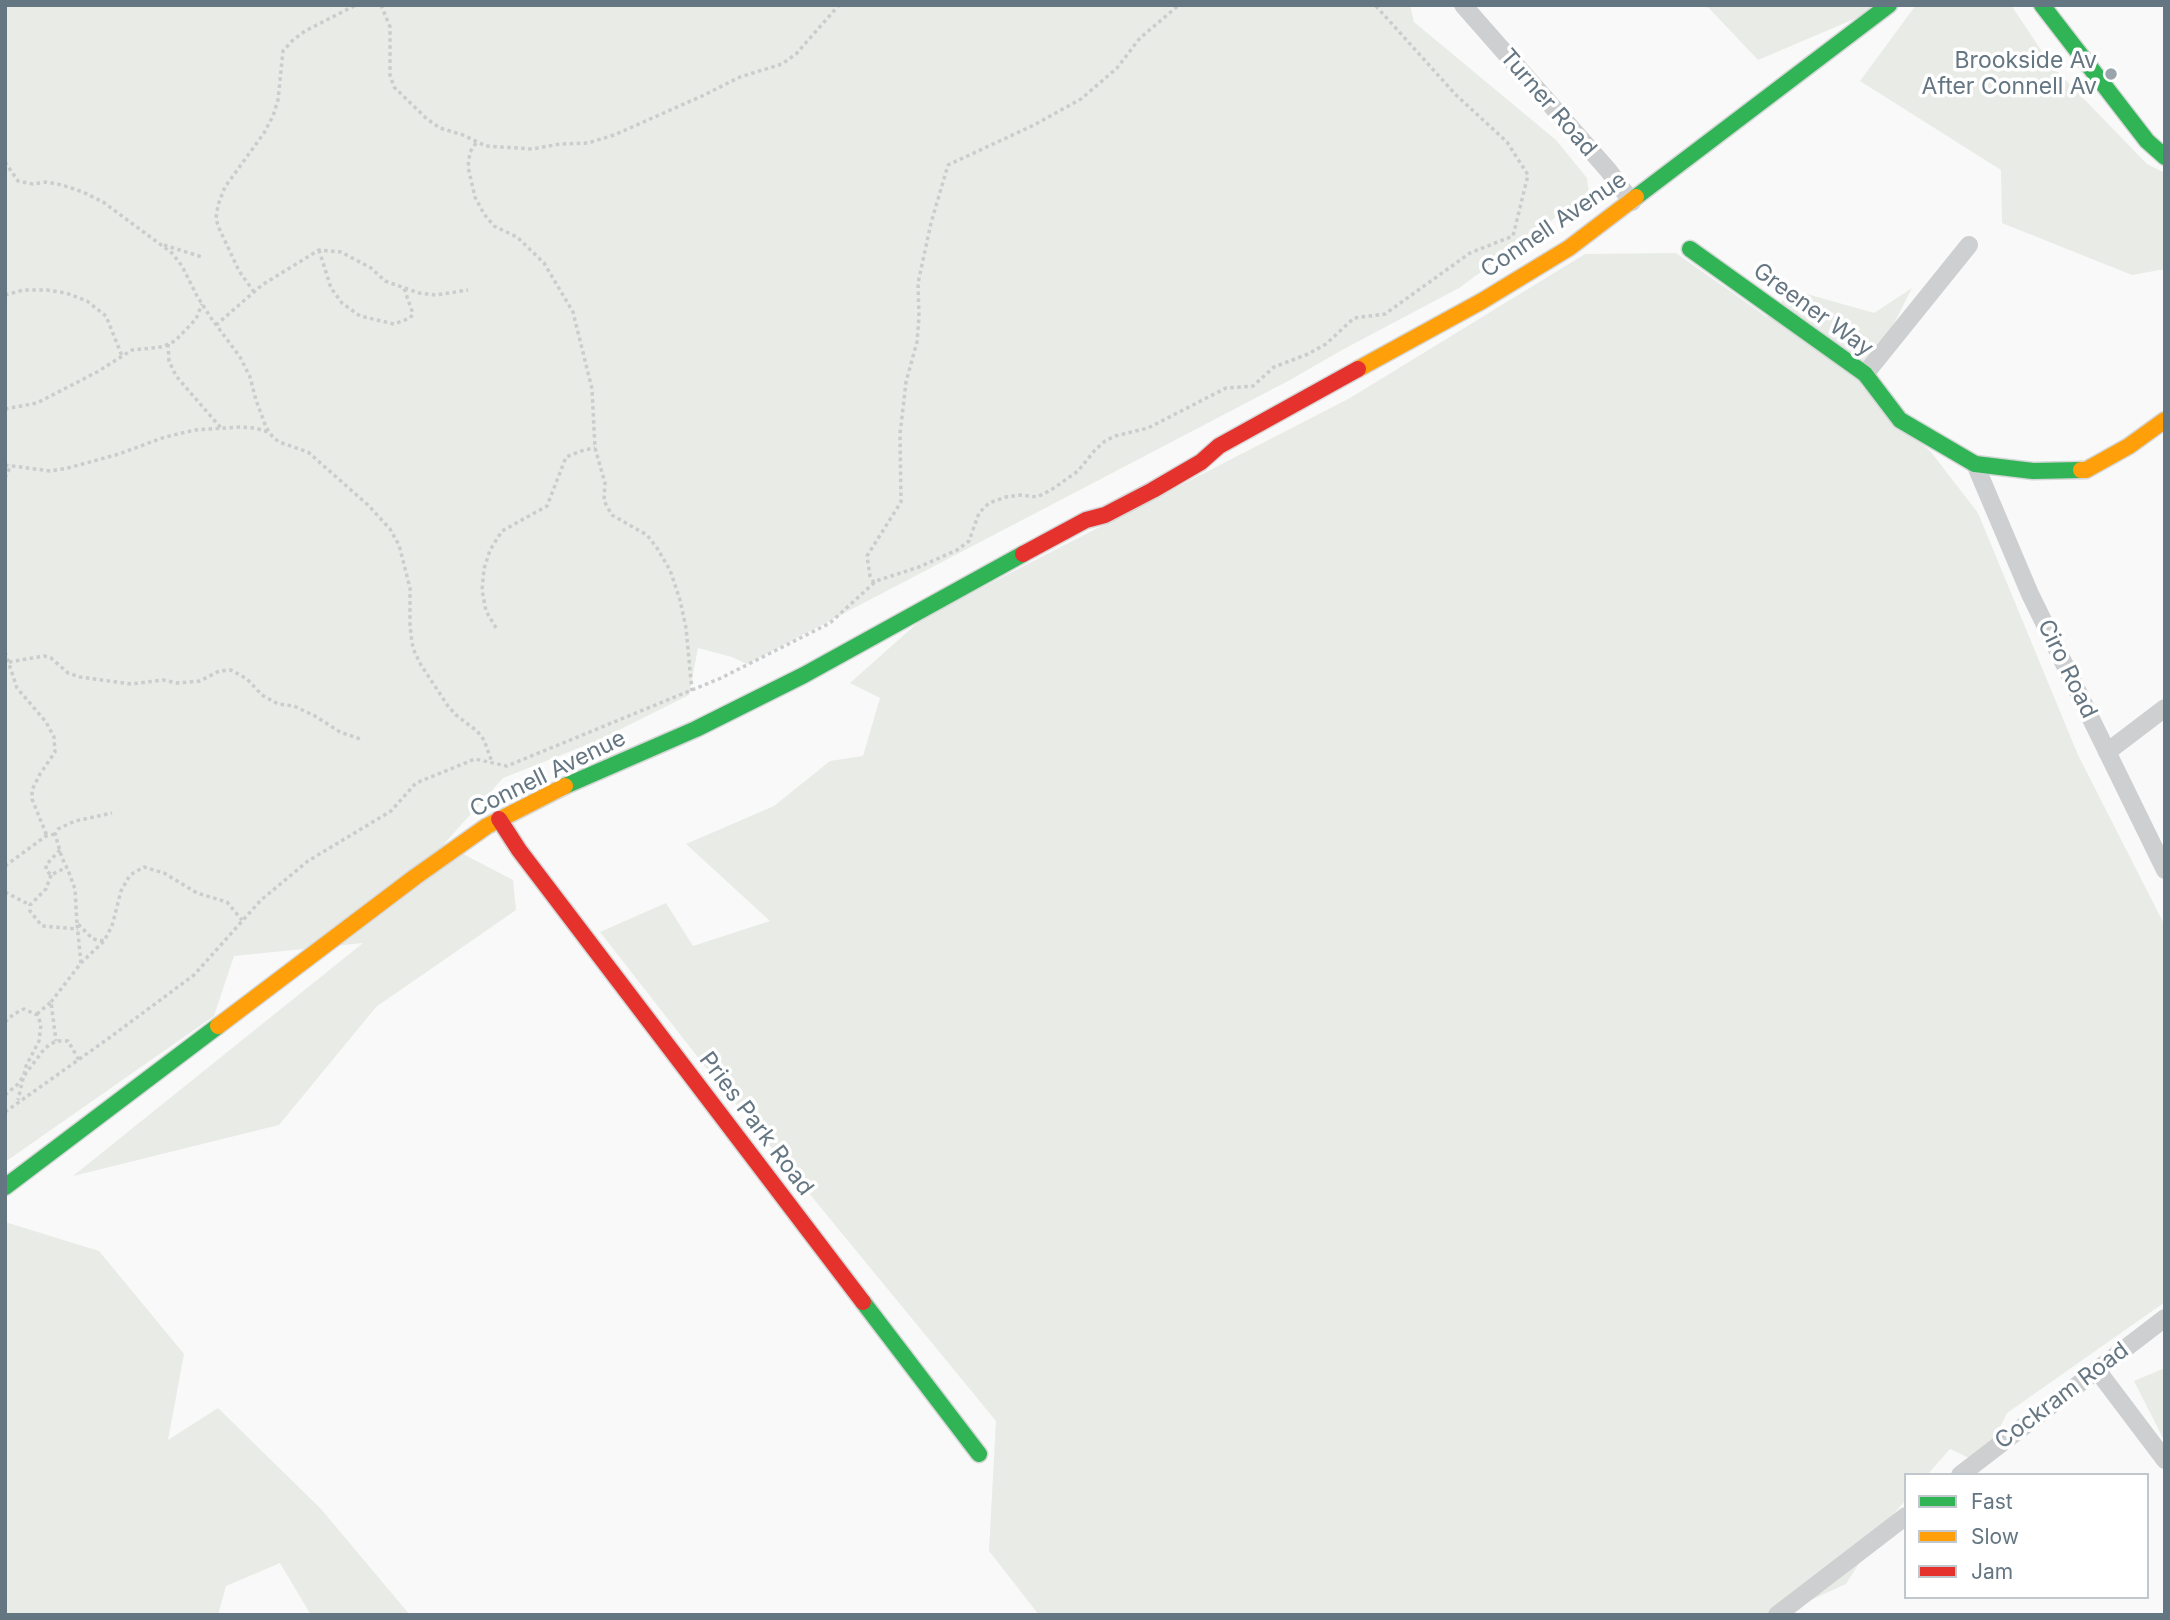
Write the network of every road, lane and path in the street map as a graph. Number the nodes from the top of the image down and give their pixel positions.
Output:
1 (356, 5) edge
2 (381, 5) edge
3 (839, 5) edge
4 (1179, 5) edge
5 (1375, 5) edge
6 (1463, 5) edge
7 (1889, 5) edge
8 (2042, 5) edge
9 (476, 142) junction
10 (2165, 157) edge
11 (5, 162) edge
12 (1632, 202) junction
13 (163, 245) junction
14 (1969, 245) dead end
15 (1690, 248) dead end
16 (319, 250) junction
17 (202, 257) dead end
18 (404, 288) junction
19 (468, 290) dead end
20 (254, 292) junction
21 (5, 295) edge
22 (202, 304) junction
23 (216, 325) junction
24 (168, 344) junction
25 (122, 356) junction
26 (1865, 374) junction
27 (5, 409) edge
28 (2165, 419) edge
29 (221, 428) junction
30 (270, 433) junction
31 (595, 448) junction
32 (1975, 464) junction
33 (5, 465) edge
34 (11, 465) junction
35 (5, 478) edge
36 (874, 583) junction
37 (496, 628) dead end
38 (5, 652) edge
39 (9, 662) junction
40 (692, 691) junction
41 (2165, 708) edge
42 (363, 740) dead end
43 (2107, 752) junction
44 (492, 762) junction
45 (112, 813) dead end
46 (499, 819) junction
47 (55, 834) junction
48 (47, 836) junction
49 (60, 850) junction
50 (5, 866) edge
51 (67, 867) junction
52 (2165, 870) edge
53 (51, 874) junction
54 (5, 892) edge
55 (30, 905) junction
56 (242, 920) junction
57 (77, 923) junction
58 (78, 929) junction
59 (103, 941) junction
60 (81, 963) junction
61 (51, 1002) junction
62 (37, 1014) junction
63 (5, 1022) edge
64 (56, 1041) junction
65 (79, 1060) junction
66 (24, 1074) junction
67 (6, 1095) edge
68 (17, 1102) junction
69 (5, 1112) edge
70 (5, 1187) edge
71 (2165, 1318) edge
72 (2097, 1370) junction
73 (979, 1454) dead end
74 (2165, 1460) edge
75 (1963, 1473) edge
76 (1904, 1518) edge
77 (1777, 1615) edge

1 - 20 path
2 - 9 path
3 - 9 path
4 - 36 path
5 - 36 path
6 - 12 street, Turner Road
7 - 12 street, Connell Avenue
8 - 10 street
9 - 31 path
11 - 13 path
12 - 46 street, Connell Avenue
13 - 17 path
13 - 22 path
14 - 26 street
15 - 26 street, Greener Way
16 - 18 path
16 - 18 path
16 - 20 path
18 - 19 path
20 - 23 path
21 - 25 path
22 - 23 path
22 - 24 path
23 - 30 path
24 - 25 path
24 - 29 path
25 - 27 path
26 - 32 street, Greener Way
28 - 32 street, Greener Way
29 - 30 path
29 - 34 path
30 - 44 path
31 - 37 path
31 - 40 path
32 - 43 street, Ciro Road
33 - 34 path
34 - 35 path
36 - 40 path
38 - 39 path
39 - 42 path
39 - 48 path
40 - 44 path
41 - 43 street
43 - 52 street, Ciro Road
44 - 56 path
45 - 47 path
46 - 70 street, Connell Avenue
46 - 73 street, Pries Park Road
47 - 48 path
47 - 49 path
48 - 50 path
49 - 51 path
49 - 53 path
51 - 53 path
51 - 57 path
53 - 55 path
54 - 55 path
55 - 58 path
56 - 59 path
56 - 65 path
57 - 58 path
57 - 59 path
58 - 60 path
59 - 60 path
60 - 61 path
61 - 62 path
61 - 64 path
62 - 63 path
62 - 66 path
64 - 65 path
64 - 66 path
65 - 68 path
66 - 67 path
66 - 68 path
68 - 69 path
71 - 72 street, Cockram Road
72 - 74 street
72 - 75 street, Cockram Road
76 - 77 street

